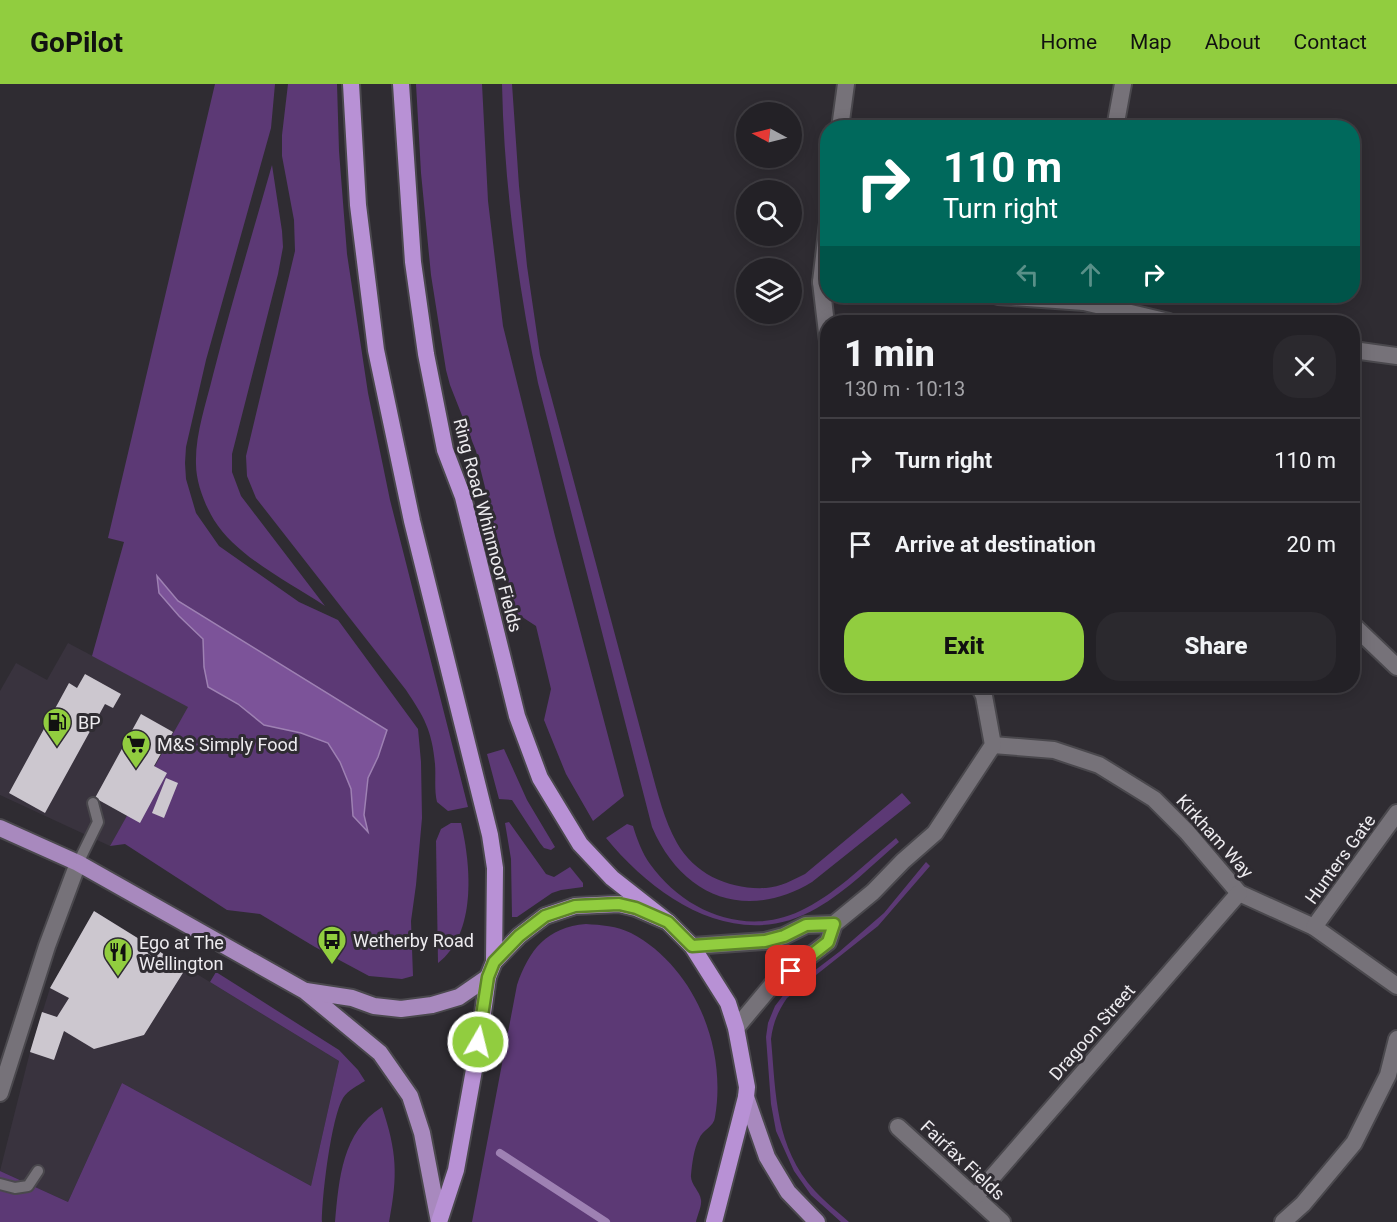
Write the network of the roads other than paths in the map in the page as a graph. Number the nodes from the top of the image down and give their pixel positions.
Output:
1 (351, 84) edge
2 (401, 84) edge
3 (846, 84) edge
4 (1123, 87) edge
5 (841, 120) edge
6 (1117, 120) edge
7 (1097, 303) edge
8 (1138, 315) edge
9 (1360, 351) edge
10 (1397, 356) edge
11 (1360, 632) edge
12 (1397, 667) edge
13 (982, 693) edge
14 (993, 745) junction
15 (93, 802) dead end
16 (1397, 813) edge
17 (0, 828) edge
18 (78, 863) junction
19 (1239, 893) junction
20 (668, 922) junction
21 (834, 924) junction
22 (1314, 927) junction
23 (692, 946) junction
24 (491, 969) junction
25 (1397, 986) edge
26 (305, 991) junction
27 (736, 1028) junction
28 (1397, 1039) edge
29 (0, 1093) edge
30 (746, 1097) junction
31 (898, 1127) dead end
32 (38, 1171) dead end
33 (0, 1184) edge
34 (975, 1197) junction
35 (439, 1222) edge
36 (714, 1222) edge
37 (817, 1222) edge
38 (1002, 1222) edge
39 (1283, 1222) edge

1 - 24 highway
2 - 20 highway, Ring Road Whinmoor Fields
3 - 5 street
4 - 6 street
7 - 8 street
9 - 10 street
11 - 12 street
13 - 14 street
14 - 19 street, Kirkham Way
14 - 21 street
15 - 18 lane
16 - 22 street, Hunters Gate
17 - 18 main road
18 - 26 main road
18 - 29 street
19 - 22 street, Kirkham Way
19 - 34 street, Dragoon Street
20 - 23 highway
20 - 24 highway
21 - 23 street
21 - 27 street
22 - 25 street, Kirkham Way
23 - 27 highway
24 - 26 main road
24 - 35 highway
26 - 35 main road
27 - 30 highway
28 - 39 street
30 - 36 highway
30 - 37 main road
31 - 34 street, Fairfax Fields
32 - 33 lane
34 - 38 street, Fairfax Fields

